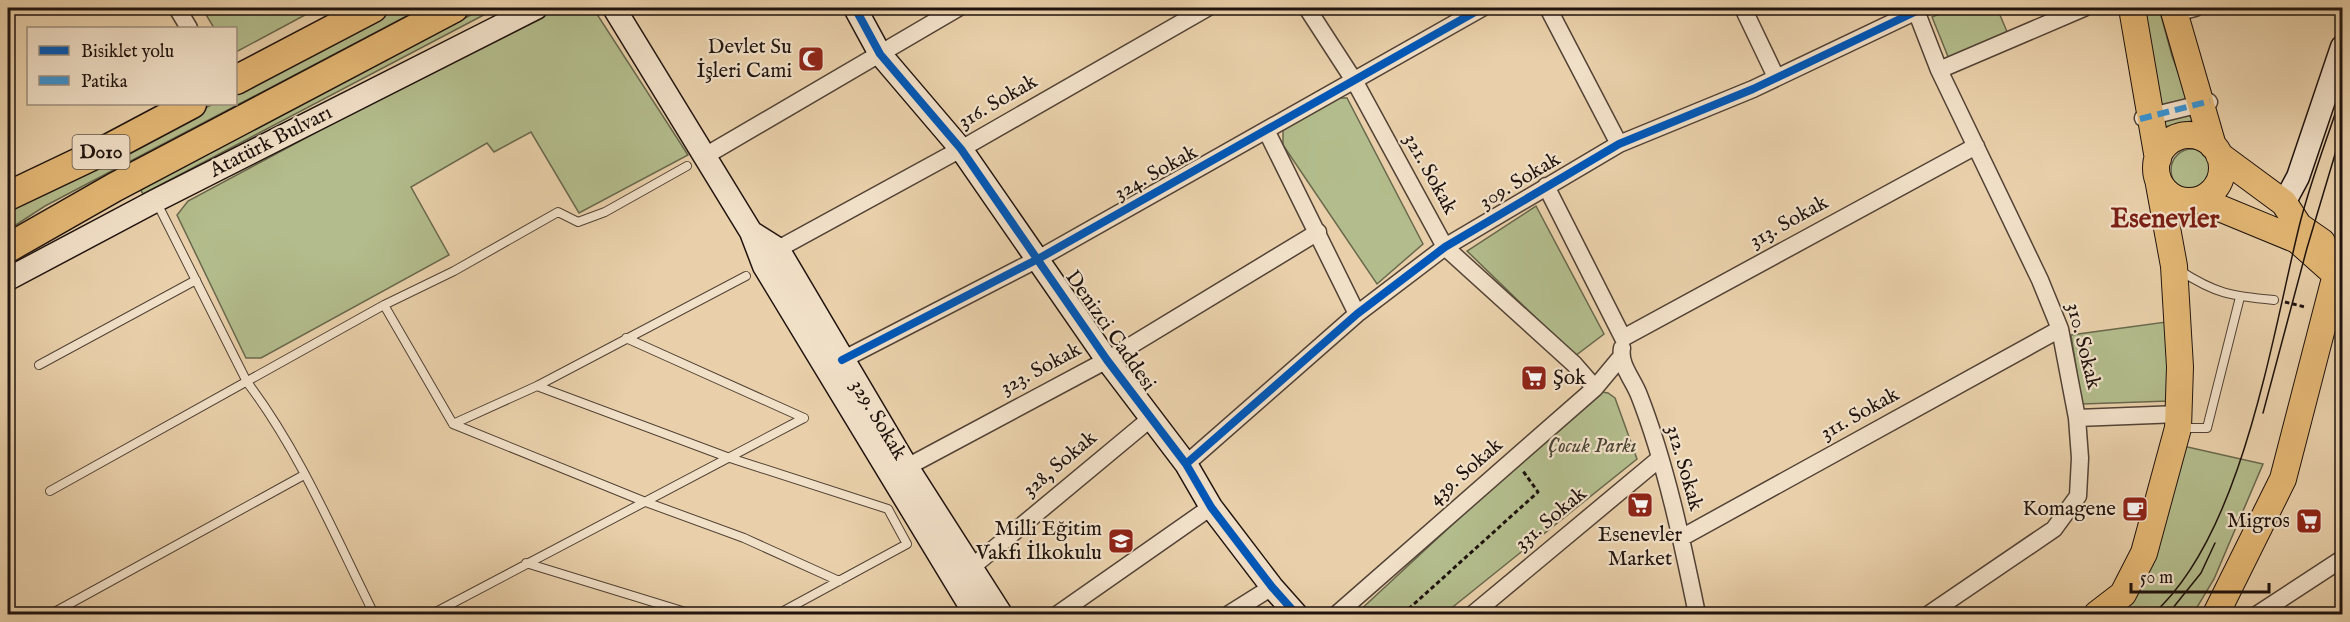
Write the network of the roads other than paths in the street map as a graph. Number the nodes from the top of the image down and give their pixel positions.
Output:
1 (177, 8) edge
2 (373, 8) edge
3 (454, 8) edge
4 (536, 8) edge
5 (614, 8) edge
6 (855, 8) edge
7 (958, 8) edge
8 (1207, 8) edge
9 (1307, 8) edge
10 (1482, 8) edge
11 (1548, 8) edge
12 (1743, 8) edge
13 (1918, 8) edge
14 (2084, 8) edge
15 (2132, 8) edge
16 (2181, 10) edge
17 (188, 27) edge
18 (2343, 47) edge
19 (880, 54) junction
20 (1940, 70) junction
21 (1776, 77) junction
22 (237, 79) edge
23 (1354, 82) junction
24 (2205, 103) junction
25 (190, 105) edge
26 (2145, 118) junction
27 (1267, 132) junction
28 (1619, 144) junction
29 (1976, 146) junction
30 (961, 149) junction
31 (2216, 151) junction
32 (696, 161) junction
33 (2158, 169) junction
34 (1546, 186) junction
35 (8, 196) edge
36 (2200, 200) junction
37 (155, 201) junction
38 (2284, 203) junction
39 (752, 232) junction
40 (1318, 232) junction
41 (8, 248) edge
42 (1445, 248) junction
43 (778, 249) junction
44 (1038, 260) junction
45 (2341, 263) edge
46 (2174, 266) junction
47 (746, 276) dead end
48 (8, 279) edge
49 (196, 280) junction
50 (2240, 297) junction
51 (2274, 300) road end
52 (384, 305) junction
53 (1357, 314) junction
54 (2060, 329) junction
55 (626, 338) junction
56 (1623, 338) junction
57 (1620, 358) junction
58 (842, 360) junction
59 (1107, 360) junction
60 (39, 365) dead end
61 (247, 382) junction
62 (537, 386) junction
63 (1594, 388) junction
64 (2077, 418) junction
65 (1150, 419) junction
66 (2178, 421) junction
67 (453, 424) junction
68 (727, 457) junction
69 (1659, 459) junction
70 (1186, 464) junction
71 (907, 467) junction
72 (304, 475) junction
73 (50, 491) dead end
74 (643, 501) junction
75 (1211, 507) junction
76 (1681, 538) junction
77 (2343, 559) edge
78 (526, 563) junction
79 (972, 567) junction
80 (839, 581) junction
81 (1272, 587) junction
82 (433, 614) edge
83 (51, 615) edge
84 (374, 615) edge
85 (692, 615) edge
86 (778, 615) edge
87 (975, 615) edge
88 (1001, 615) edge
89 (1058, 615) edge
90 (1229, 615) edge
91 (1296, 615) edge
92 (1337, 615) edge
93 (1473, 615) edge
94 (1698, 615) edge
95 (1929, 615) edge
96 (2097, 615) edge
97 (2216, 615) edge
98 (2258, 615) edge

1 - 17 street
2 - 22 highway
3 - 41 highway, Atatürk Bulvarı / D010
4 - 37 street, Atatürk Bulvarı
5 - 32 street, 329. Sokak
6 - 19 street, Denizci Caddesi
7 - 19 street
8 - 30 street, 316. Sokak
9 - 23 street, 321. Sokak
10 - 23 street, 324. Sokak
11 - 28 street
12 - 21 street
13 - 20 street, 310. Sokak
13 - 21 street, 309. Sokak
14 - 20 street
15 - 26 main road
16 - 24 main road
18 - 38 street
19 - 30 street, Denizci Caddesi
19 - 32 street
20 - 29 street, 310. Sokak
21 - 28 street, 309. Sokak
23 - 27 street, 324. Sokak
23 - 42 street, 321. Sokak
24 - 26 street
24 - 31 main road
25 - 35 highway, D010
26 - 33 main road
27 - 40 street
27 - 44 street, 324. Sokak
28 - 34 street, 309. Sokak
29 - 54 street, 310. Sokak
29 - 56 street, 313. Sokak
30 - 43 street, 316. Sokak
30 - 44 street, Denizci Caddesi
31 - 33 main road
31 - 36 main road
31 - 38 main road
32 - 39 street, 329. Sokak
32 - 52 lane
33 - 36 main road
33 - 46 main road
34 - 42 street, 309. Sokak
34 - 56 street
36 - 45 main road
37 - 48 street, Atatürk Bulvarı
37 - 49 lane
38 - 45 main road
39 - 43 street, 329. Sokak
39 - 87 street, 329. Sokak
40 - 53 street
40 - 59 street, 323. Sokak
42 - 53 street, 309. Sokak
42 - 63 street, 321. Sokak
43 - 58 street, 329. Sokak
44 - 58 street, 324. Sokak
44 - 59 street, Denizci Caddesi
45 - 97 main road
46 - 50 lane
46 - 66 main road
47 - 55 lane
49 - 60 lane
49 - 61 lane
50 - 51 lane
50 - 66 lane
52 - 61 lane
52 - 67 lane
53 - 70 street, 309. Sokak
54 - 64 street, 310. Sokak
54 - 76 street, 311. Sokak
55 - 62 lane
55 - 68 lane
56 - 57 street
57 - 63 street, 439. Sokak
57 - 69 street, 312. Sokak
58 - 71 street, 329. Sokak
59 - 65 street, Denizci Caddesi
59 - 71 street, 323. Sokak
61 - 72 lane
61 - 73 lane
62 - 67 lane
62 - 68 lane
63 - 92 street, 439. Sokak
64 - 66 street
64 - 95 street, 310. Sokak
65 - 70 street, Denizci Caddesi
65 - 79 street, 328, Sokak
66 - 96 main road
67 - 74 lane
68 - 74 lane
68 - 80 lane
69 - 76 street, 312. Sokak
69 - 93 street, 331. Sokak
70 - 75 street, Denizci Caddesi
71 - 79 street, 329. Sokak
72 - 83 lane
72 - 84 lane
74 - 78 lane
74 - 80 lane
75 - 81 street, Denizci Caddesi
75 - 89 street
76 - 94 street, 312. Sokak
77 - 98 street
78 - 82 lane
78 - 85 lane
79 - 88 street, 329. Sokak
80 - 86 lane
81 - 90 street
81 - 91 street, Denizci Caddesi

